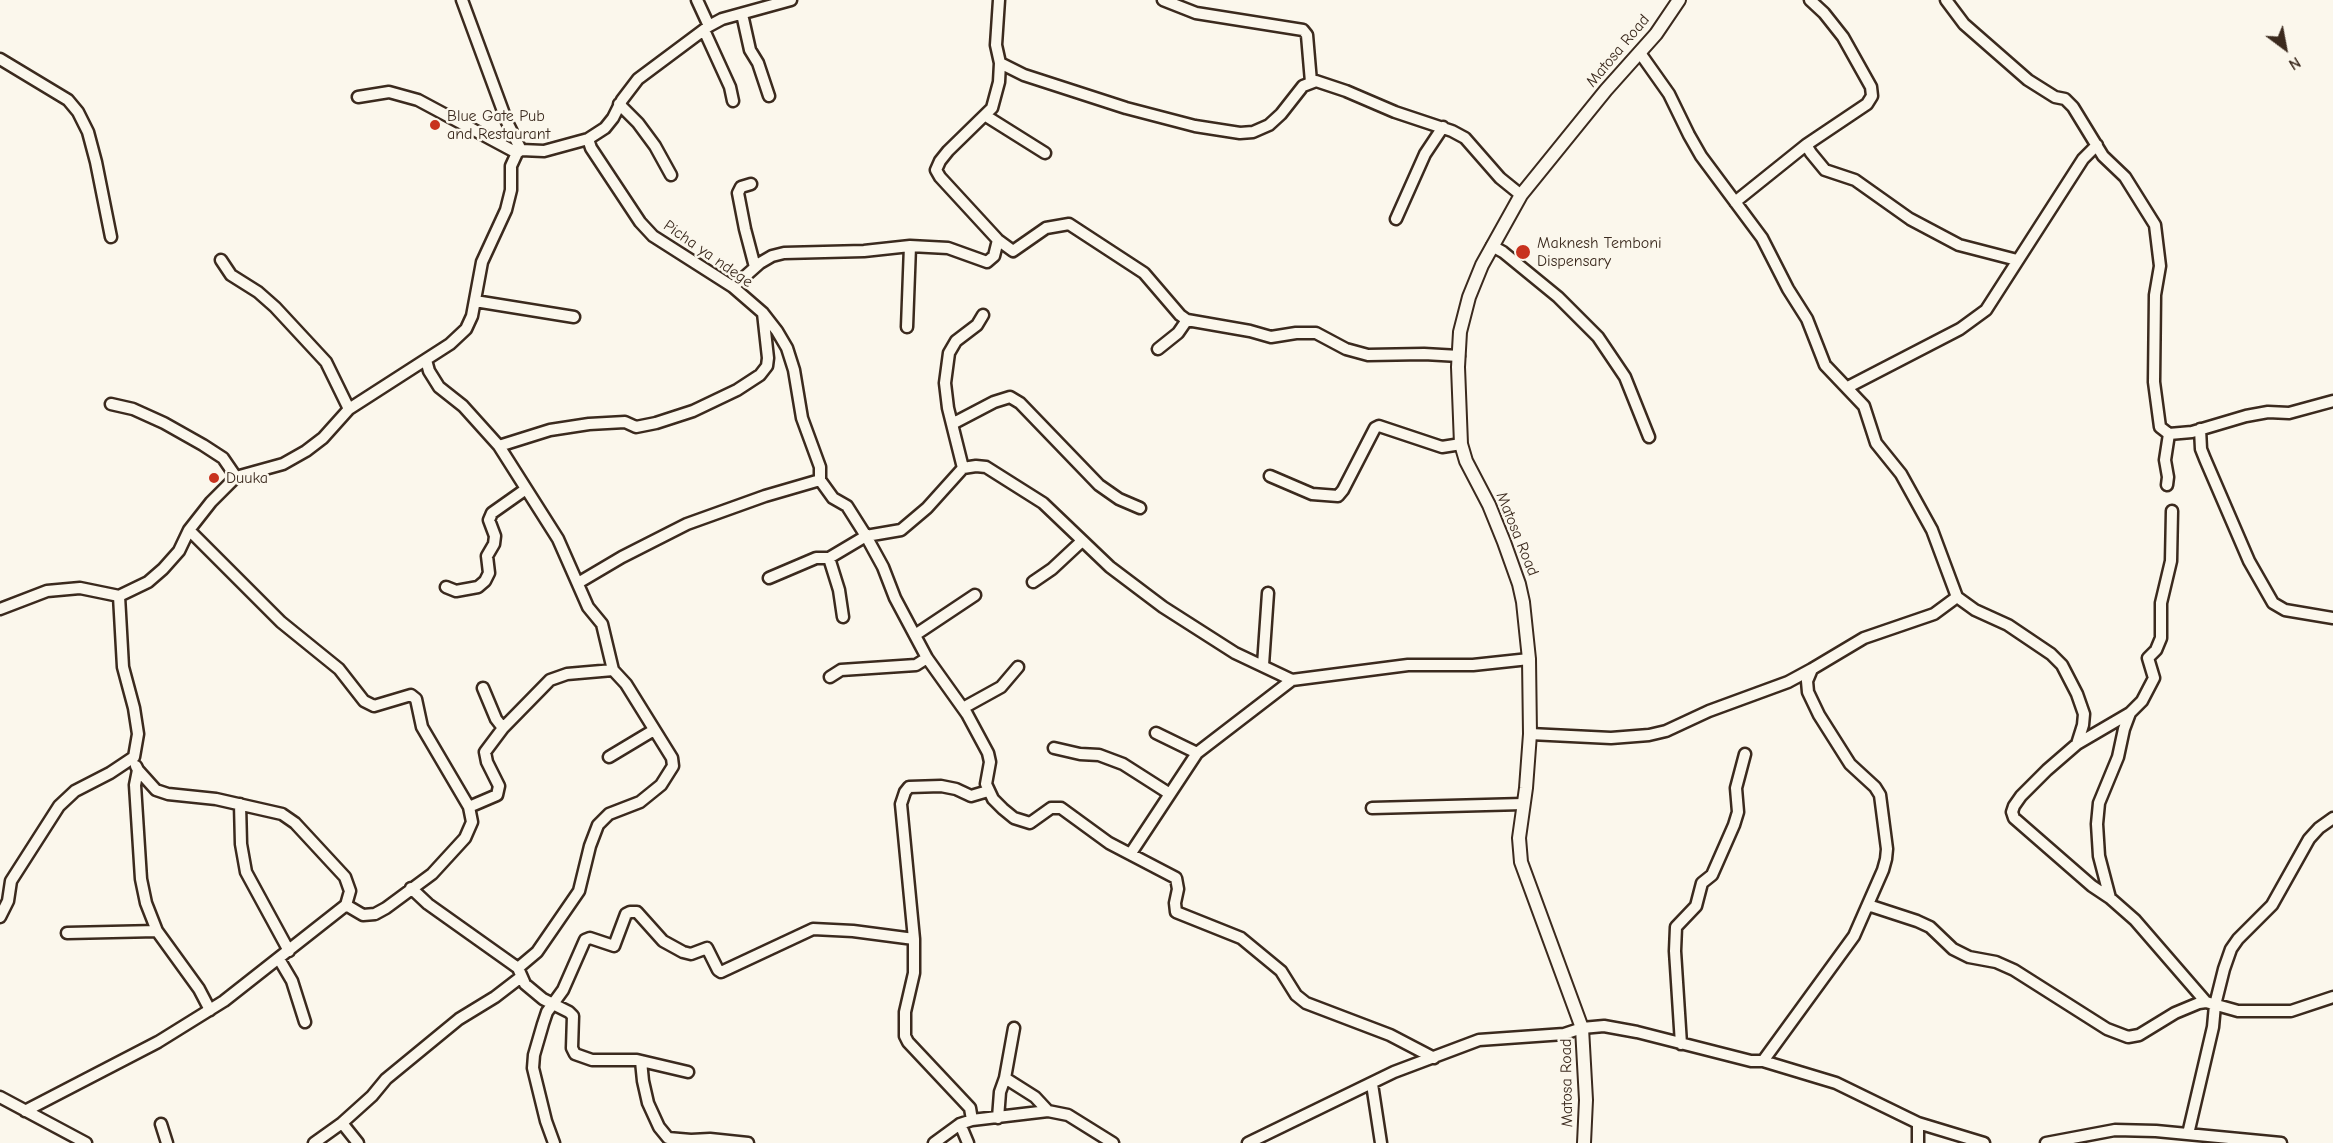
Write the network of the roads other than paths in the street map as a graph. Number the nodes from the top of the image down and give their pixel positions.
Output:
1 (462, 0) edge
2 (697, 0) edge
3 (791, 0) edge
4 (999, 0) edge
5 (1163, 0) edge
6 (1679, 0) edge
7 (1810, 0) edge
8 (1946, 0) edge
9 (742, 14) junction
10 (706, 28) junction
11 (1640, 53) junction
12 (0, 59) edge
13 (1000, 63) junction
14 (1311, 82) junction
15 (769, 96) dead end
16 (358, 97) dead end
17 (733, 100) dead end
18 (619, 104) junction
19 (986, 116) junction
20 (1443, 127) junction
21 (588, 138) junction
22 (1806, 145) junction
23 (2097, 145) junction
24 (519, 152) junction
25 (1046, 153) dead end
26 (671, 175) dead end
27 (751, 184) dead end
28 (1521, 195) junction
29 (1735, 202) junction
30 (1396, 219) dead end
31 (111, 237) dead end
32 (998, 240) junction
33 (910, 246) junction
34 (1492, 246) junction
35 (221, 260) dead end
36 (2017, 260) junction
37 (755, 267) junction
38 (733, 287) junction
39 (475, 301) junction
40 (763, 313) junction
41 (983, 315) dead end
42 (574, 317) dead end
43 (1187, 320) junction
44 (907, 327) dead end
45 (1158, 349) dead end
46 (1459, 356) junction
47 (426, 360) junction
48 (1848, 387) junction
49 (2333, 401) edge
50 (111, 404) dead end
51 (349, 410) junction
52 (952, 424) junction
53 (2200, 429) junction
54 (2169, 434) junction
55 (1648, 437) dead end
56 (1461, 444) junction
57 (499, 446) junction
58 (963, 468) junction
59 (1270, 476) dead end
60 (236, 477) junction
61 (820, 480) junction
62 (2167, 485) dead end
63 (526, 489) junction
64 (1140, 508) dead end
65 (2172, 511) dead end
66 (189, 530) junction
67 (866, 536) junction
68 (1082, 541) junction
69 (829, 558) junction
70 (769, 578) dead end
71 (1033, 582) dead end
72 (578, 583) junction
73 (446, 587) dead end
74 (1268, 592) dead end
75 (975, 595) dead end
76 (119, 596) junction
77 (1957, 597) junction
78 (2, 605) edge
79 (843, 618) dead end
80 (2333, 618) edge
81 (915, 635) junction
82 (927, 658) junction
83 (1529, 659) junction
84 (1263, 664) junction
85 (1018, 667) dead end
86 (1812, 669) junction
87 (613, 670) junction
88 (830, 677) dead end
89 (1292, 680) junction
90 (483, 688) dead end
91 (963, 708) junction
92 (2130, 713) junction
93 (503, 728) junction
94 (654, 730) junction
95 (1156, 733) dead end
96 (1530, 734) junction
97 (2077, 744) junction
98 (1054, 748) dead end
99 (1197, 753) junction
100 (1745, 754) dead end
101 (134, 758) junction
102 (609, 758) dead end
103 (138, 770) junction
104 (988, 791) junction
105 (1170, 794) junction
106 (240, 804) junction
107 (1523, 804) junction
108 (469, 807) junction
109 (1372, 808) dead end
110 (2333, 818) edge
111 (1131, 853) junction
112 (411, 888) junction
113 (2110, 898) junction
114 (346, 904) junction
115 (1868, 905) junction
116 (0, 917) edge
117 (158, 931) junction
118 (67, 933) dead end
119 (914, 939) junction
120 (289, 951) junction
121 (279, 959) junction
122 (519, 973) junction
123 (2333, 997) edge
124 (553, 1004) junction
125 (2211, 1004) junction
126 (210, 1010) junction
127 (305, 1022) dead end
128 (1014, 1028) dead end
129 (1582, 1028) junction
130 (1681, 1044) junction
131 (1434, 1058) junction
132 (641, 1061) junction
133 (1763, 1061) junction
134 (688, 1072) dead end
135 (1005, 1078) junction
136 (1372, 1084) junction
137 (0, 1096) edge
138 (25, 1111) junction
139 (1048, 1111) junction
140 (998, 1118) junction
141 (972, 1120) junction
142 (342, 1123) junction
143 (1918, 1123) junction
144 (160, 1124) dead end
145 (960, 1124) junction
146 (2188, 1134) junction
147 (2223, 1141) edge
148 (86, 1143) edge
149 (167, 1143) edge
150 (314, 1143) edge
151 (358, 1143) edge
152 (554, 1143) edge
153 (748, 1143) edge
154 (934, 1143) edge
155 (968, 1143) edge
156 (1113, 1143) edge
157 (1248, 1143) edge
158 (1381, 1143) edge
159 (1584, 1143) edge
160 (1918, 1143) edge
161 (1984, 1143) edge
162 (2046, 1143) edge
163 (2282, 1143) edge

1 - 24 street
2 - 10 street
3 - 9 street
4 - 13 street
5 - 14 street
6 - 11 street, Matosa Road
7 - 22 street
8 - 23 street
9 - 10 street
9 - 15 street
10 - 17 street
10 - 18 street
11 - 28 street, Matosa Road
11 - 29 street
12 - 31 street
13 - 14 street
13 - 19 street
14 - 20 street
16 - 24 street
18 - 21 street
18 - 26 street
19 - 25 street
19 - 32 street
20 - 28 street
20 - 30 street
21 - 24 street
21 - 38 street, Picha ya ndege
22 - 29 street
22 - 36 street
23 - 36 street
23 - 54 street
24 - 39 street
27 - 37 street
28 - 34 street, Matosa Road
29 - 48 street
32 - 33 street
32 - 43 street
33 - 37 street
33 - 44 street
34 - 46 street, Matosa Road
34 - 55 street
35 - 51 street
36 - 48 street
37 - 38 street
38 - 40 street, Picha ya ndege
39 - 42 street
39 - 47 street
40 - 57 street
40 - 61 street, Picha ya ndege
41 - 52 street
43 - 45 street
43 - 46 street
46 - 56 street, Matosa Road
47 - 51 street
47 - 57 street
48 - 77 street
49 - 53 street
50 - 60 street
51 - 60 street
52 - 58 street
52 - 64 street
53 - 54 street
53 - 80 street
54 - 62 street
56 - 59 street
56 - 83 street, Matosa Road
57 - 63 street
58 - 67 street
58 - 68 street
60 - 66 street
61 - 67 street
61 - 72 street
63 - 72 street
63 - 73 street
65 - 92 street
66 - 76 street
66 - 108 street
67 - 69 street
67 - 81 street
68 - 71 street
68 - 84 street
69 - 70 street
69 - 79 street
72 - 87 street
74 - 84 street
75 - 81 street
76 - 78 street
76 - 101 street
77 - 86 street
77 - 97 street
81 - 82 street
82 - 88 street
82 - 91 street
83 - 89 street
83 - 96 street, Matosa Road
84 - 89 street
85 - 91 street
86 - 96 street
86 - 115 street
87 - 93 street
87 - 94 street
89 - 99 street
90 - 93 street
91 - 104 street
92 - 97 street
92 - 113 street
93 - 108 street
94 - 102 street
94 - 122 street
95 - 99 street
96 - 107 street, Matosa Road
97 - 113 street
98 - 105 street
99 - 105 street
100 - 130 street
101 - 103 street
101 - 116 street
103 - 106 street
103 - 117 street
104 - 111 street
104 - 119 street
105 - 111 street
106 - 114 street
106 - 120 street
107 - 109 street
107 - 129 street, Matosa Road
108 - 112 street
110 - 125 street
111 - 131 street
112 - 114 street
112 - 122 street
113 - 125 street
114 - 120 street
115 - 125 street
115 - 133 street
117 - 118 street
117 - 126 street
119 - 124 street
119 - 141 street
120 - 121 street
121 - 126 street
121 - 127 street
122 - 124 street
122 - 142 street
123 - 125 street
124 - 132 street
124 - 152 street
125 - 146 street
126 - 138 street
128 - 135 street
129 - 130 street
129 - 131 street
129 - 159 street, Matosa Road
130 - 133 street
131 - 136 street
132 - 134 street
132 - 153 street
133 - 143 street
135 - 139 street
135 - 140 street
136 - 157 street
136 - 158 street
137 - 138 street
138 - 148 street
139 - 140 street
139 - 156 street
140 - 141 street
141 - 145 street
142 - 150 street
142 - 151 street
143 - 160 street
143 - 161 street
144 - 149 street
145 - 154 street
145 - 155 street
146 - 147 street
146 - 162 street
147 - 163 street

